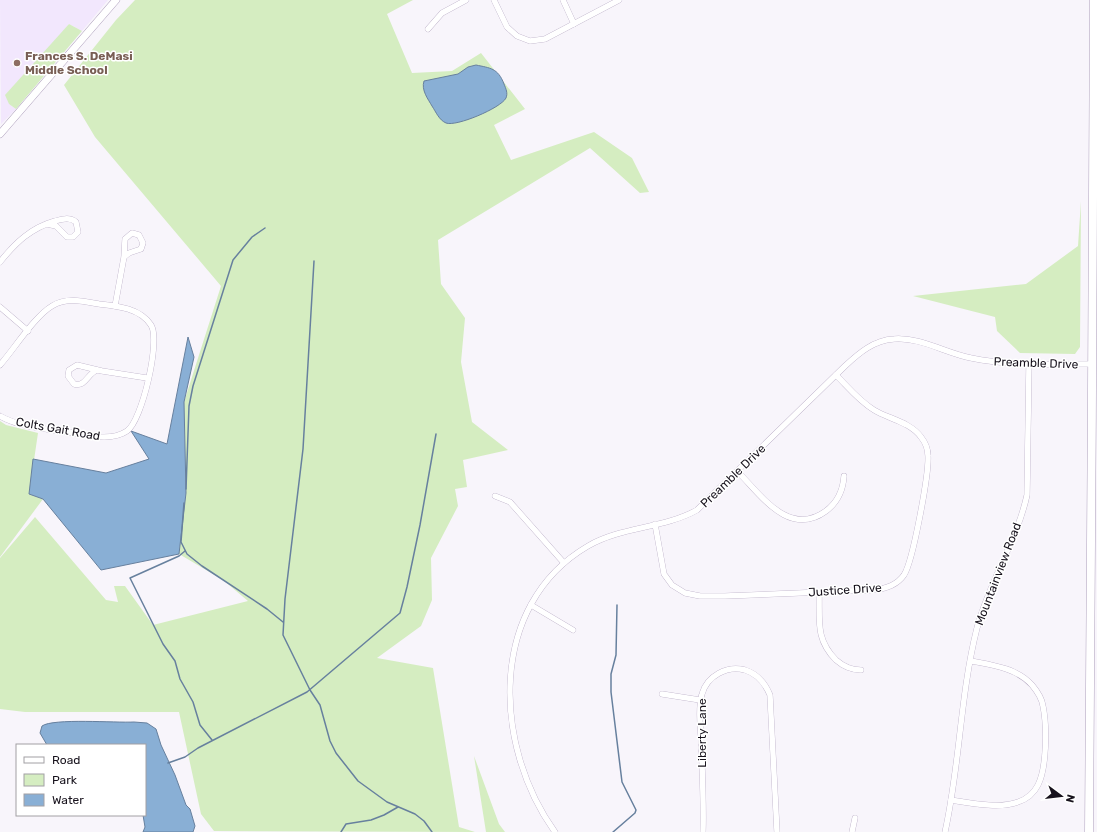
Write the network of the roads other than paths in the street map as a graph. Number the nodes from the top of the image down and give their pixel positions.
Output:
1 (116, 0) edge
2 (466, 0) edge
3 (494, 0) edge
4 (563, 0) edge
5 (619, 0) edge
6 (1094, 0) edge
7 (574, 24) junction
8 (428, 29) dead end
9 (0, 134) edge
10 (47, 224) junction
11 (124, 257) junction
12 (0, 262) edge
13 (115, 306) junction
14 (0, 307) edge
15 (28, 331) junction
16 (1029, 363) junction
17 (1092, 364) junction
18 (0, 365) edge
19 (97, 370) junction
20 (836, 375) junction
21 (147, 378) junction
22 (0, 416) edge
23 (738, 472) junction
24 (844, 476) dead end
25 (495, 496) dead end
26 (655, 524) junction
27 (564, 563) junction
28 (818, 592) junction
29 (530, 605) junction
30 (573, 630) dead end
31 (1094, 660) edge
32 (971, 661) junction
33 (861, 670) dead end
34 (662, 694) dead end
35 (700, 700) junction
36 (951, 800) junction
37 (855, 818) dead end
38 (555, 832) edge
39 (703, 832) edge
40 (777, 832) edge
41 (852, 832) edge
42 (945, 832) edge
43 (1089, 832) edge

1 - 9 street
2 - 8 street
3 - 7 street
4 - 7 street
5 - 7 street
6 - 17 main road
10 - 10 street
10 - 12 street
11 - 11 street
11 - 13 street
13 - 15 street, Colts Gait Road
13 - 21 street, Colts Gait Road
14 - 15 street
15 - 18 street, Colts Gait Road
16 - 17 street, Preamble Drive
16 - 20 street, Preamble Drive
16 - 32 street, Mountainview Road
17 - 31 main road
19 - 19 street
19 - 21 street
20 - 23 street, Preamble Drive
20 - 28 street, Justice Drive
21 - 22 street, Colts Gait Road
23 - 24 street
23 - 26 street, Preamble Drive
25 - 27 street
26 - 27 street, Preamble Drive
26 - 28 street, Justice Drive
27 - 29 street, Preamble Drive
28 - 33 street
29 - 30 street
29 - 38 street, Preamble Drive
31 - 43 main road
32 - 36 street, Mountainview Road
32 - 36 street
34 - 35 street
35 - 39 street, Liberty Lane
35 - 40 street, Liberty Lane
36 - 42 street, Mountainview Road
37 - 41 street

